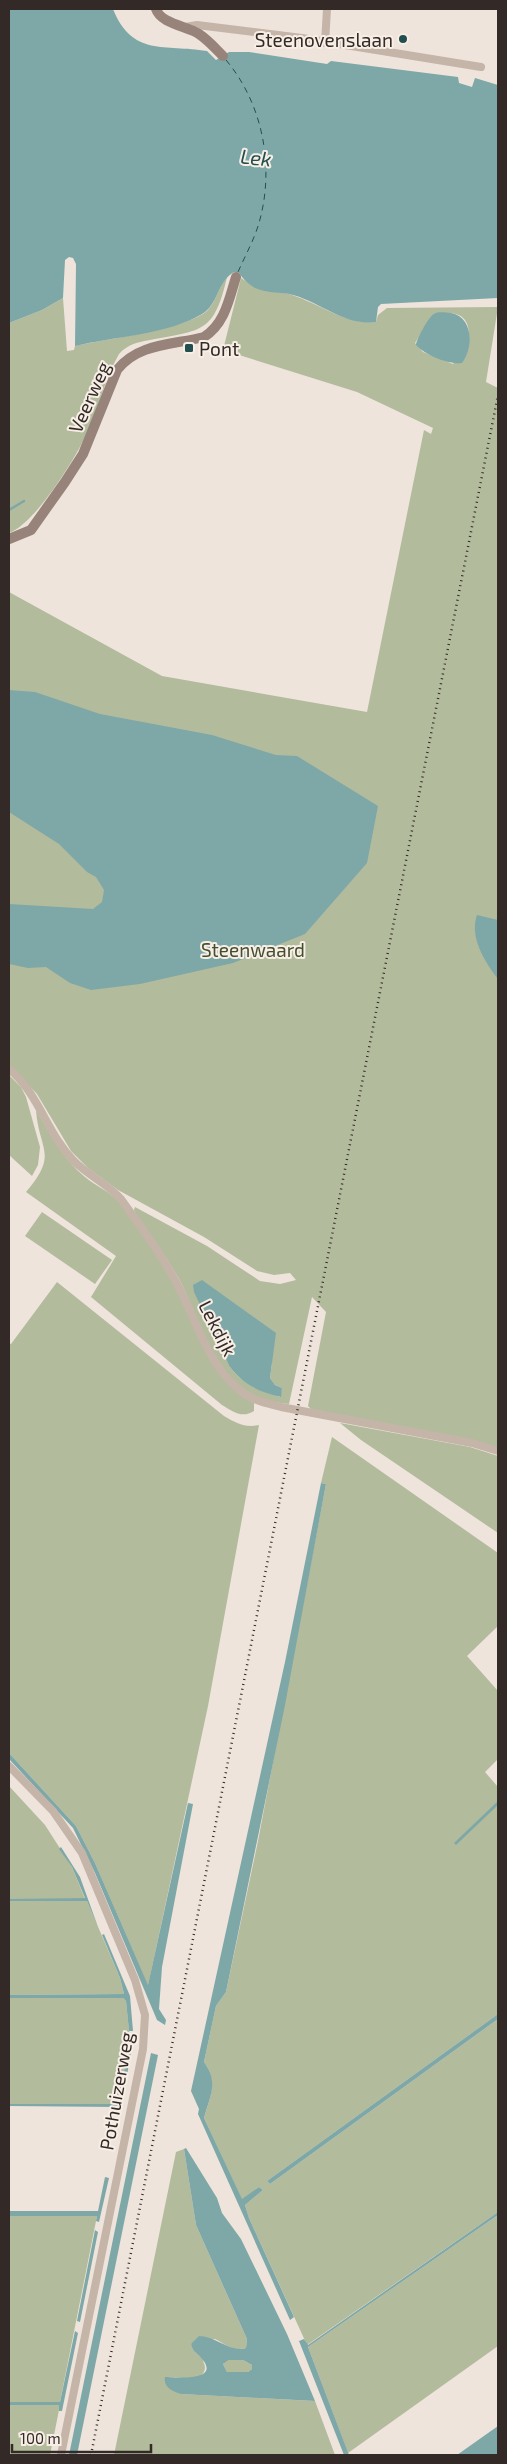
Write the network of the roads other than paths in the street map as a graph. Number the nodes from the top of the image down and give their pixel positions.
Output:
1 (156, 9) edge
2 (327, 9) edge
3 (185, 27) junction
4 (325, 43) junction
5 (223, 56) dead end
6 (481, 67) dead end
7 (236, 277) dead end
8 (9, 539) edge
9 (9, 1069) edge
10 (498, 1451) edge
11 (9, 1766) edge
12 (62, 2455) edge

1 - 3 street
2 - 4 street
3 - 4 street
3 - 5 street
4 - 6 street
7 - 8 street, Veerweg
9 - 10 street, Lekdijk
11 - 12 street, Pothuizerweg

